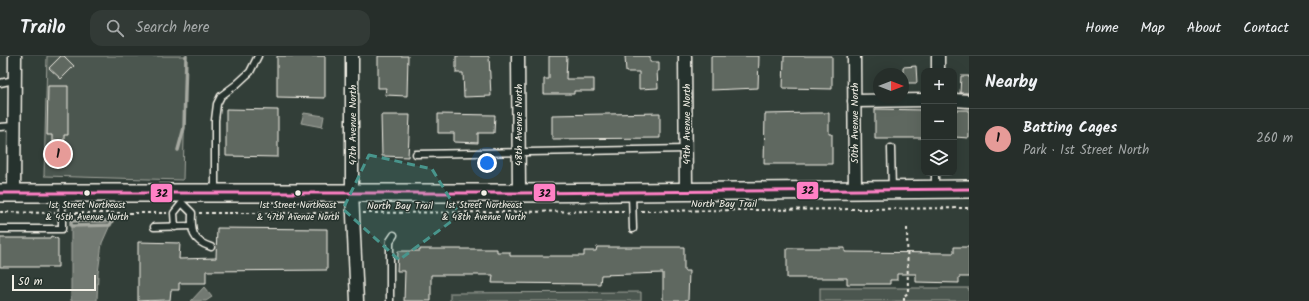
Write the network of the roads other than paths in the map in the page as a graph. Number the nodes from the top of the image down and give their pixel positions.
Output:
1 (15, 56) edge
2 (258, 56) edge
3 (352, 56) edge
4 (518, 56) edge
5 (685, 56) edge
6 (854, 56) edge
7 (938, 56) edge
8 (938, 68) edge
9 (14, 80) junction
10 (0, 83) edge
11 (921, 100) edge
12 (957, 100) edge
13 (854, 101) junction
14 (969, 101) edge
15 (14, 126) junction
16 (0, 127) edge
17 (891, 148) dead end
18 (686, 149) junction
19 (518, 151) junction
20 (416, 154) dead end
21 (935, 181) edge
22 (969, 189) edge
23 (892, 190) junction
24 (855, 191) junction
25 (632, 192) junction
26 (686, 192) junction
27 (7, 193) edge
28 (62, 193) junction
29 (215, 193) junction
30 (519, 193) junction
31 (352, 194) junction
32 (182, 198) junction
33 (175, 226) junction
34 (192, 226) junction
35 (154, 227) dead end
36 (0, 229) edge
37 (633, 229) dead end
38 (394, 235) dead end
39 (211, 247) dead end
40 (357, 301) edge
41 (390, 301) edge

1 - 9 street
2 - 29 lane
3 - 31 street, 47th Avenue North
4 - 19 street, 48th Avenue North
5 - 18 street, 49th Avenue North
6 - 13 street, 50th Avenue North
7 - 8 street
9 - 10 lane
9 - 15 street
11 - 13 street
12 - 14 street
13 - 24 street, 50th Avenue North
15 - 16 lane
15 - 27 street
17 - 23 lane
18 - 19 lane
18 - 26 street, 49th Avenue North
19 - 20 lane
19 - 30 street, 48th Avenue North
21 - 22 street
21 - 23 street
23 - 24 street
24 - 26 street
25 - 26 street
25 - 30 street
25 - 37 lane
27 - 28 street
28 - 32 street
28 - 36 lane
29 - 31 street
29 - 32 street
30 - 31 street
31 - 40 street, 47th Avenue North
32 - 33 lane
32 - 34 lane
33 - 34 lane
33 - 35 lane
34 - 39 lane
38 - 41 lane

